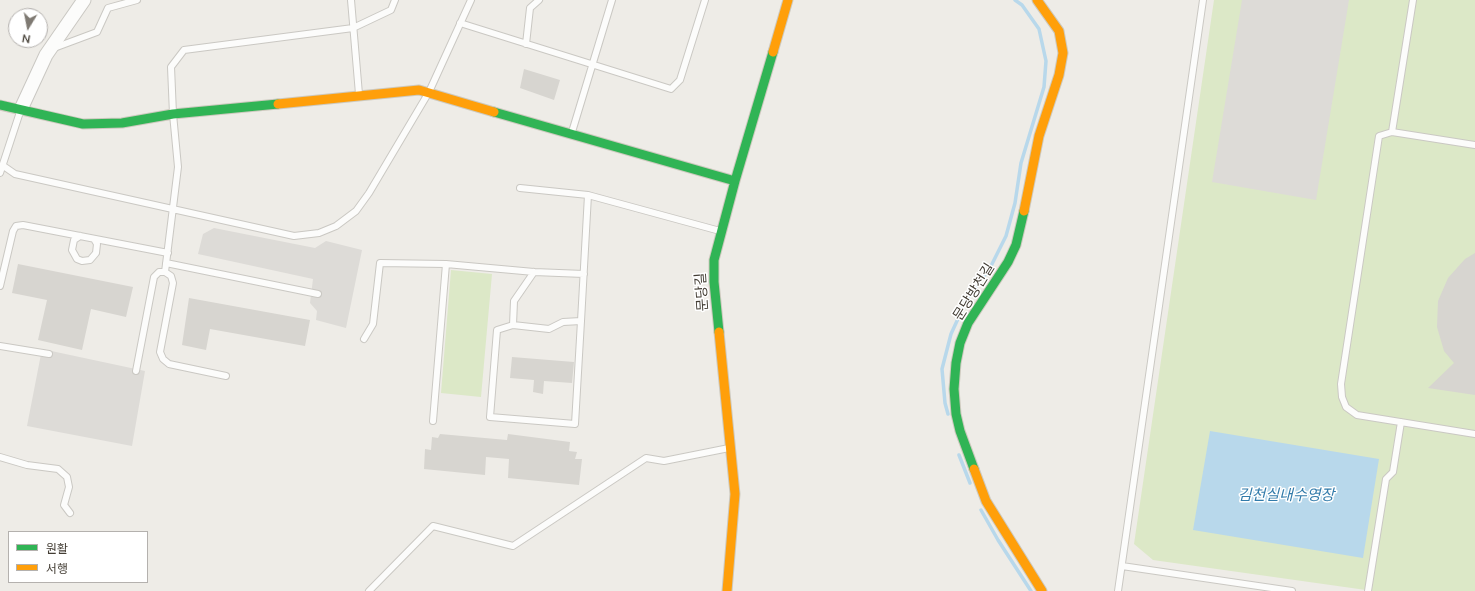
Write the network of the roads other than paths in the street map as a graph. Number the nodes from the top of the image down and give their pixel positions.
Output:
1 (84, 0) edge
2 (136, 0) edge
3 (351, 0) edge
4 (395, 0) edge
5 (470, 0) edge
6 (539, 0) edge
7 (612, 0) edge
8 (705, 0) edge
9 (788, 0) edge
10 (1036, 0) edge
11 (1203, 0) edge
12 (1413, 0) edge
13 (460, 23) junction
14 (353, 28) junction
15 (526, 44) junction
16 (50, 50) junction
17 (592, 64) junction
18 (429, 92) junction
19 (359, 95) junction
20 (0, 105) edge
21 (21, 109) junction
22 (173, 114) junction
23 (1392, 132) junction
24 (571, 134) junction
25 (1475, 145) edge
26 (1, 165) edge
27 (0, 173) edge
28 (735, 181) junction
29 (520, 188) dead end
30 (588, 195) junction
31 (173, 209) junction
32 (721, 231) junction
33 (80, 236) junction
34 (94, 239) junction
35 (168, 253) junction
36 (166, 263) junction
37 (446, 264) junction
38 (165, 272) junction
39 (534, 272) junction
40 (584, 274) junction
41 (0, 286) edge
42 (318, 294) dead end
43 (582, 321) junction
44 (513, 325) junction
45 (364, 339) dead end
46 (0, 346) edge
47 (49, 354) dead end
48 (136, 371) dead end
49 (226, 376) dead end
50 (433, 421) dead end
51 (1401, 422) junction
52 (1475, 434) edge
53 (730, 448) junction
54 (0, 457) edge
55 (70, 514) dead end
56 (1122, 566) junction
57 (369, 591) edge
58 (728, 591) edge
59 (1042, 591) edge
60 (1118, 591) edge
61 (1292, 591) edge
62 (1368, 591) edge

1 - 16 street
2 - 16 lane
3 - 14 lane
4 - 14 lane
5 - 13 lane
6 - 15 lane
7 - 17 lane
8 - 17 lane
9 - 28 street, 문당길
10 - 59 street, 문당방천길
11 - 56 lane
12 - 23 lane
13 - 15 lane
13 - 18 lane
14 - 19 lane
14 - 22 lane
15 - 17 lane
16 - 21 street
17 - 24 lane
18 - 19 street
18 - 24 street
18 - 31 lane
19 - 22 street
20 - 21 street
21 - 22 street
21 - 26 lane
22 - 31 lane
23 - 25 lane
23 - 51 lane
24 - 28 street
26 - 27 lane
26 - 31 lane
28 - 32 street, 문당길
29 - 30 lane
30 - 32 lane
30 - 40 lane
31 - 35 lane
32 - 53 street, 문당길
33 - 34 lane
33 - 34 lane
33 - 41 lane
34 - 35 lane
35 - 36 lane
36 - 38 lane
36 - 42 lane
37 - 39 lane
37 - 45 lane
37 - 50 lane
38 - 48 lane
38 - 49 lane
39 - 40 lane
39 - 44 lane
40 - 43 lane
43 - 44 lane
43 - 44 lane
46 - 47 lane
51 - 52 lane
51 - 62 lane
53 - 57 lane
53 - 58 street, 문당길
54 - 55 lane
56 - 60 lane
56 - 61 lane

